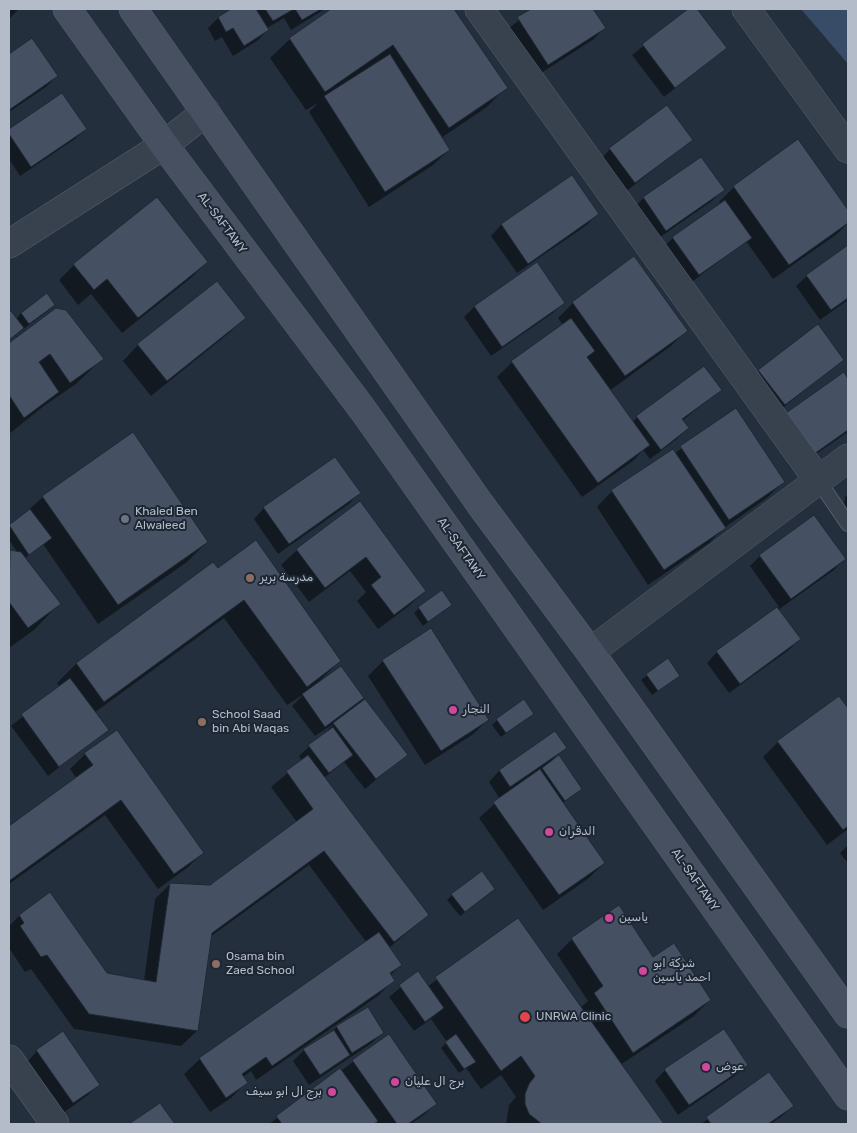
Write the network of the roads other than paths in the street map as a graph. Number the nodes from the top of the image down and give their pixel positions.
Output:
1 (67, 9) edge
2 (133, 9) edge
3 (479, 9) edge
4 (746, 9) edge
5 (206, 112) junction
6 (164, 145) junction
7 (848, 149) edge
8 (9, 244) edge
9 (848, 458) edge
10 (818, 480) junction
11 (848, 524) edge
12 (590, 652) junction
13 (846, 1007) edge
14 (9, 1059) edge
15 (848, 1096) edge
16 (55, 1124) edge

1 - 6 main road, AL-SAFTAWY
2 - 5 main road
3 - 10 street
4 - 7 street
5 - 6 street
5 - 12 main road
6 - 8 street
6 - 15 main road, AL-SAFTAWY
9 - 10 street
10 - 11 lane
10 - 12 street
12 - 13 main road
14 - 16 street

